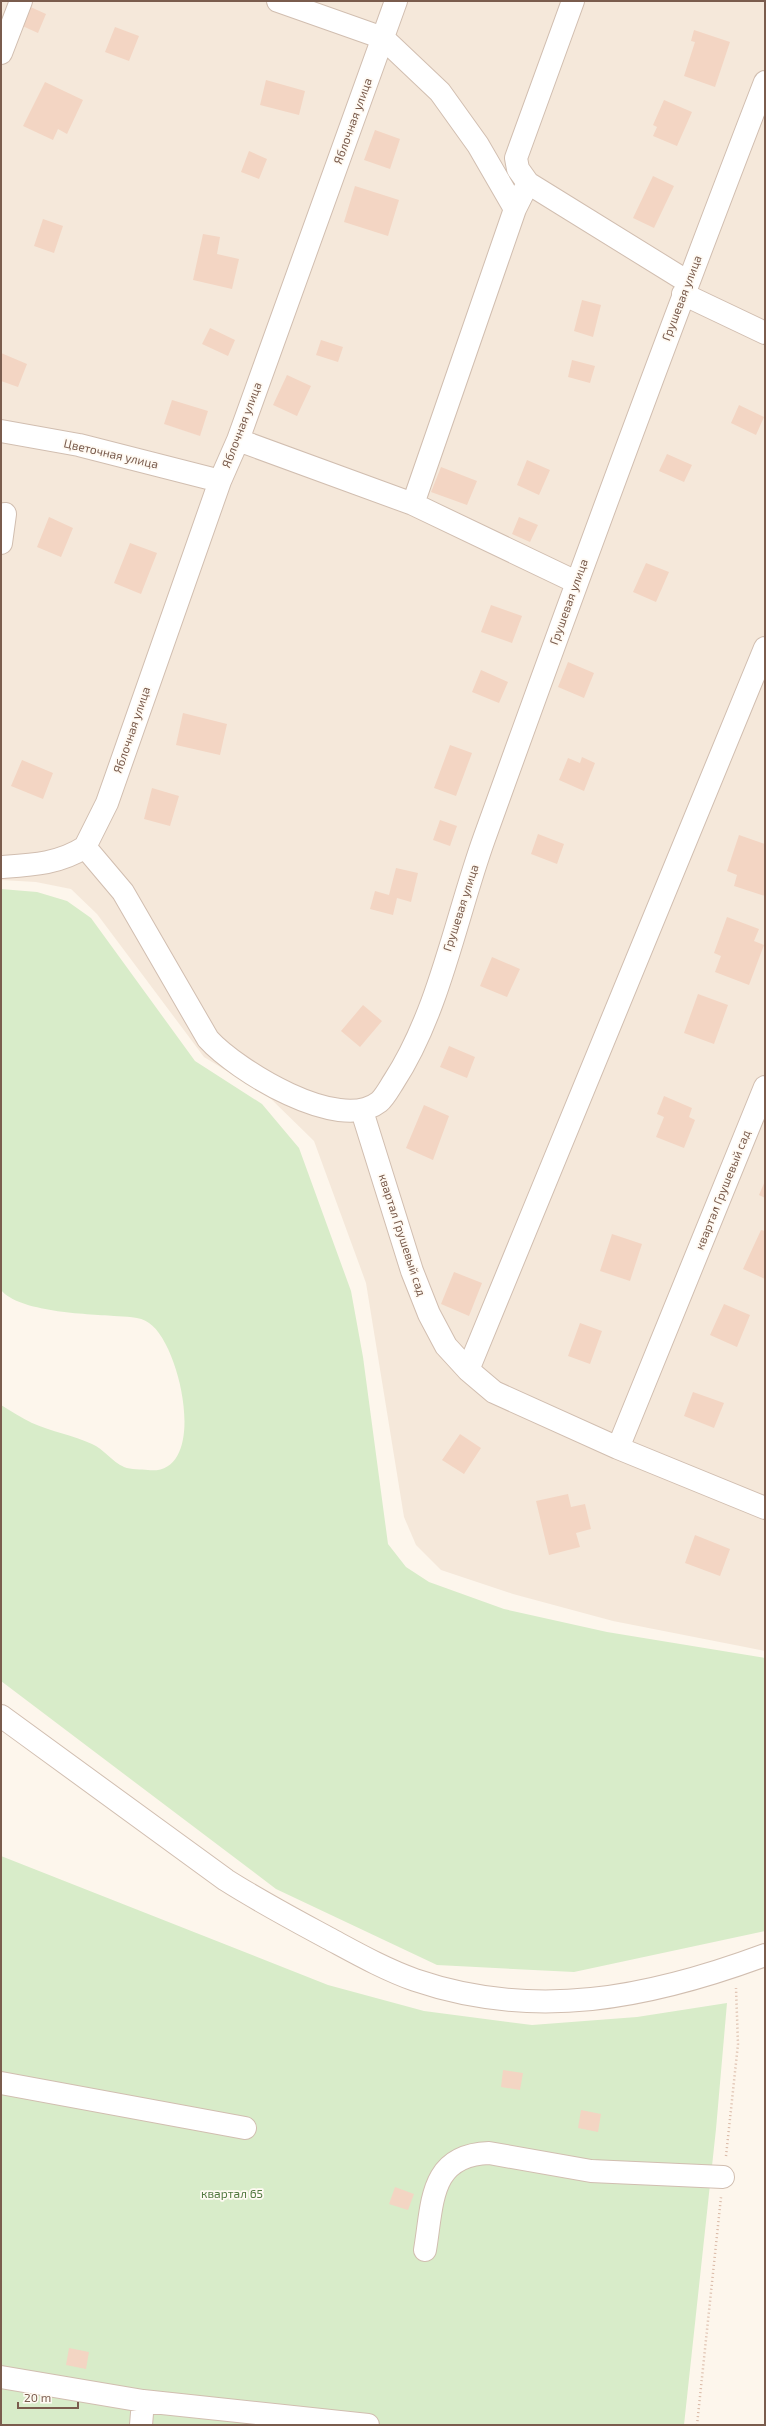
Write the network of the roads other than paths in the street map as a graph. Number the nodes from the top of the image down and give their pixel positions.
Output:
1 (21, 1) edge
2 (278, 1) edge
3 (396, 1) edge
4 (573, 1) edge
5 (383, 38) junction
6 (1, 54) edge
7 (765, 82) edge
8 (528, 183) junction
9 (515, 209) junction
10 (685, 288) junction
11 (765, 333) edge
12 (1, 431) edge
13 (238, 440) junction
14 (220, 481) junction
15 (413, 504) junction
16 (5, 514) dead end
17 (1, 543) edge
18 (576, 582) junction
19 (765, 648) edge
20 (85, 848) junction
21 (1, 867) edge
22 (765, 1087) edge
23 (362, 1111) junction
24 (468, 1370) junction
25 (618, 1448) junction
26 (765, 1508) edge
27 (1, 1716) edge
28 (765, 1955) edge
29 (1, 2083) edge
30 (245, 2128) dead end
31 (723, 2177) dead end
32 (425, 2250) dead end
33 (1, 2378) edge
34 (143, 2401) junction
35 (140, 2425) edge
36 (368, 2425) edge

1 - 6 street
2 - 5 street
3 - 5 street, Яблочная улица
4 - 8 street
5 - 9 street
5 - 13 street, Яблочная улица
7 - 10 street, Грушевая улица
8 - 9 street
8 - 10 street
9 - 15 street
10 - 11 street
10 - 18 street, Грушевая улица
12 - 14 street, Цветочная улица
13 - 14 street, Яблочная улица
13 - 15 street
14 - 20 street, Яблочная улица
15 - 18 street
16 - 17 street
18 - 23 street, Грушевая улица
19 - 24 street
20 - 21 street
20 - 23 street
22 - 25 street, квартал Грушевый сад
23 - 24 street, квартал Грушевый сад
24 - 25 street, квартал Грушевый сад
25 - 26 street, квартал Грушевый сад
27 - 28 street
29 - 30 street
31 - 32 street
33 - 34 street
34 - 35 street
34 - 36 street

